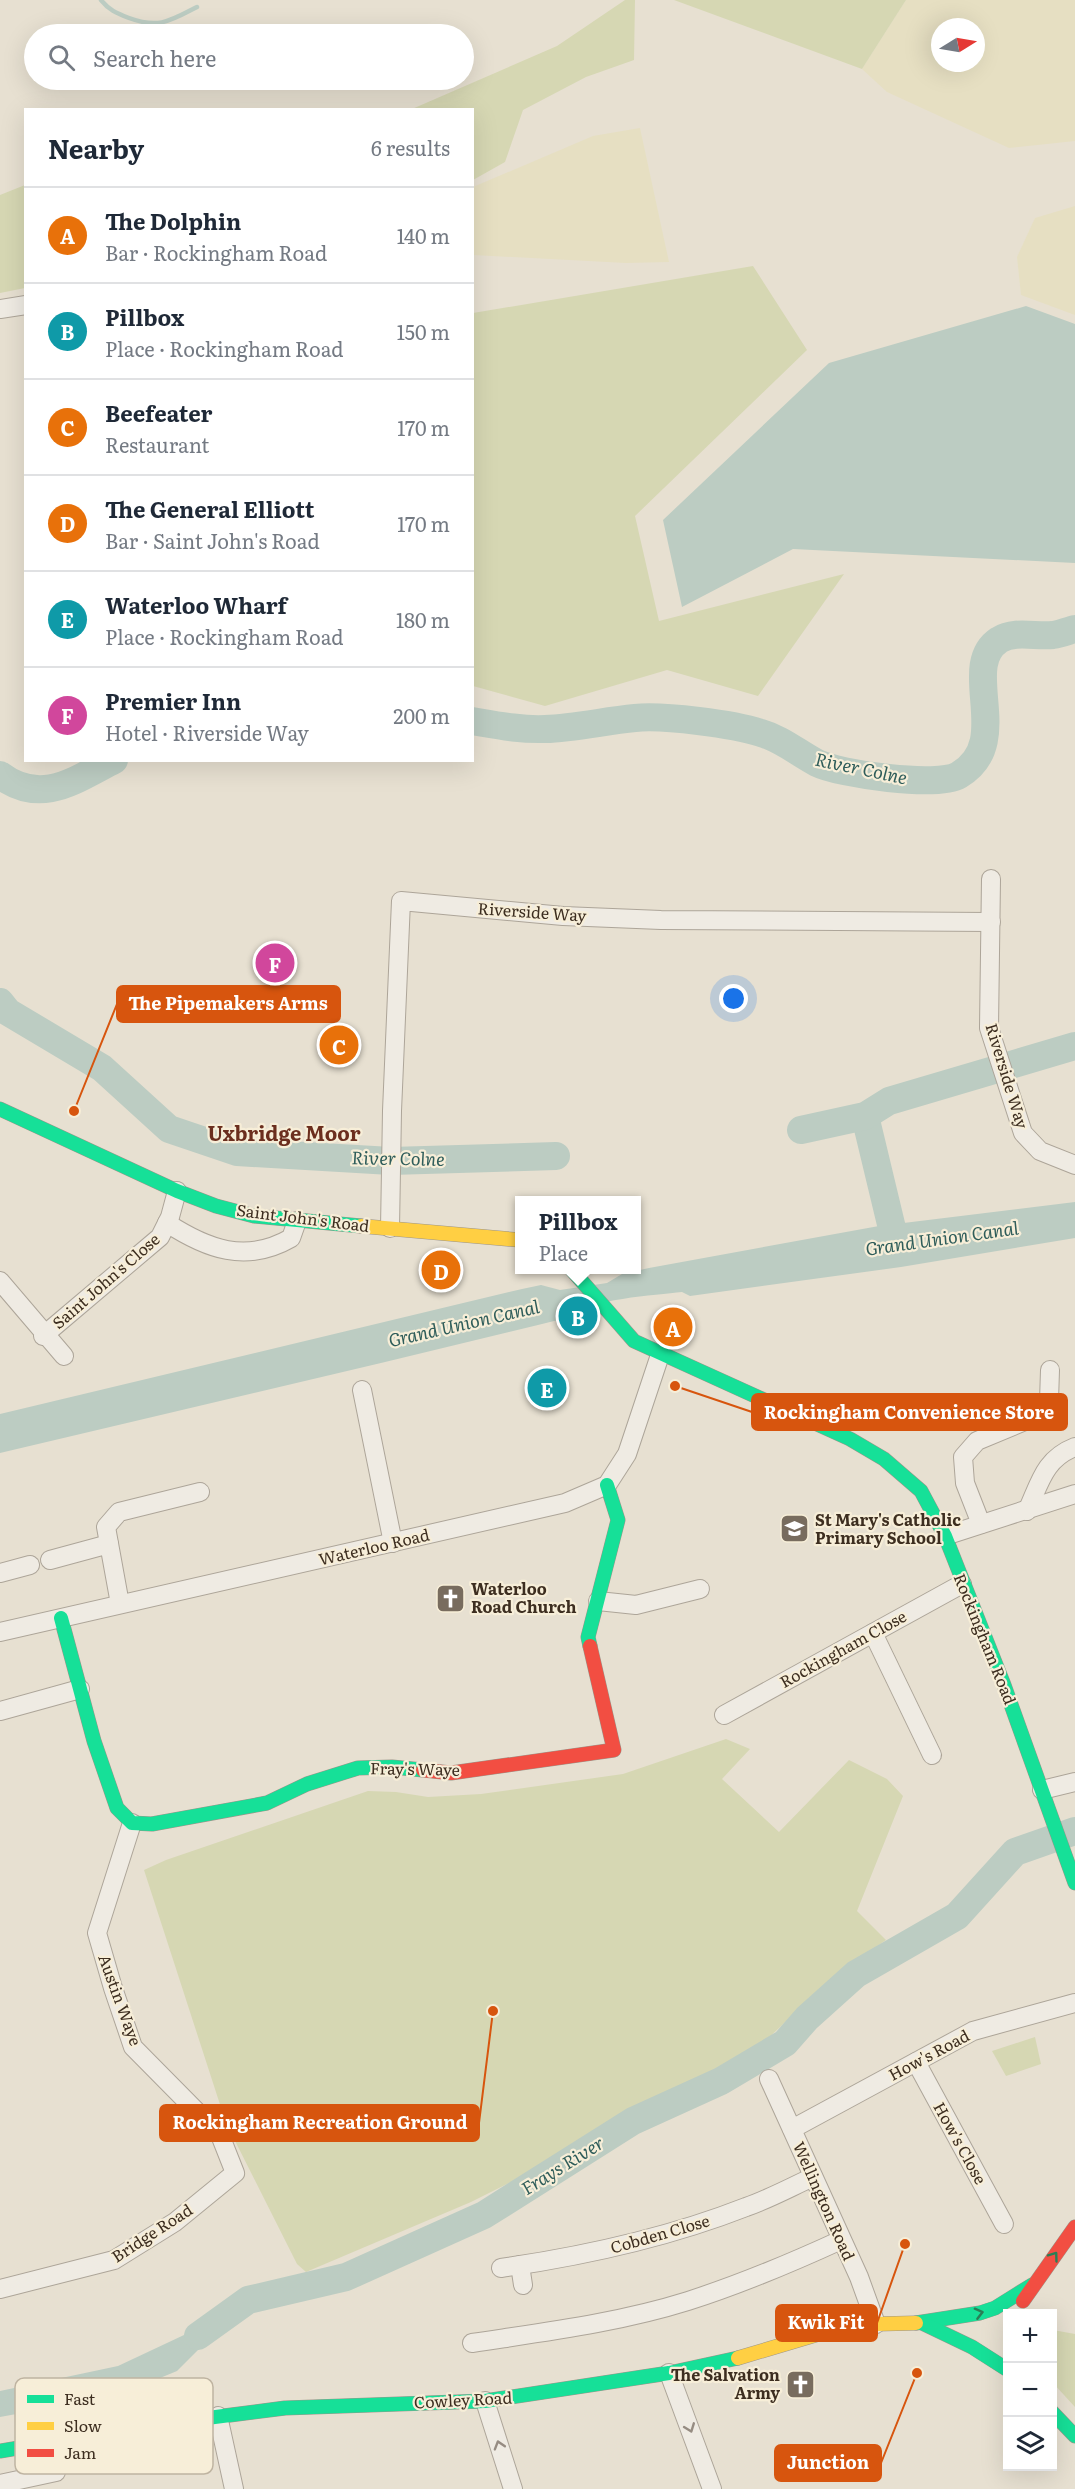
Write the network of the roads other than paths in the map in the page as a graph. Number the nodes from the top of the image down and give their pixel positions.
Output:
1 (24, 305) edge
2 (0, 309) edge
3 (991, 879) dead end
4 (991, 922) junction
5 (0, 1109) edge
6 (1075, 1165) edge
7 (177, 1191) junction
8 (297, 1221) junction
9 (167, 1223) junction
10 (390, 1228) junction
11 (515, 1240) edge
12 (576, 1274) edge
13 (0, 1281) edge
14 (44, 1336) junction
15 (660, 1355) junction
16 (63, 1356) dead end
17 (1050, 1370) dead end
18 (362, 1390) dead end
19 (1075, 1447) edge
20 (607, 1485) junction
21 (200, 1492) dead end
22 (1075, 1494) edge
23 (1027, 1511) junction
24 (981, 1524) junction
25 (945, 1536) junction
26 (393, 1543) junction
27 (109, 1544) junction
28 (50, 1560) dead end
29 (30, 1565) dead end
30 (0, 1573) edge
31 (962, 1584) junction
32 (700, 1589) dead end
33 (598, 1600) junction
34 (120, 1604) junction
35 (61, 1618) junction
36 (0, 1632) edge
37 (873, 1633) junction
38 (80, 1689) junction
39 (0, 1711) edge
40 (724, 1715) dead end
41 (932, 1755) dead end
42 (1075, 1782) edge
43 (1042, 1790) junction
44 (132, 1823) junction
45 (1069, 1856) edge
46 (1075, 1883) edge
47 (1075, 2003) edge
48 (916, 2062) junction
49 (769, 2079) dead end
50 (792, 2129) junction
51 (813, 2177) junction
52 (228, 2181) joint
53 (1004, 2224) dead end
54 (1075, 2227) edge
55 (841, 2240) junction
56 (520, 2265) junction
57 (501, 2268) dead end
58 (523, 2285) dead end
59 (1032, 2285) junction
60 (0, 2289) edge
61 (1019, 2309) edge
62 (922, 2323) junction
63 (876, 2324) junction
64 (472, 2343) dead end
65 (1003, 2367) edge
66 (669, 2373) junction
67 (485, 2401) junction
68 (218, 2416) junction
69 (1057, 2416) edge
70 (213, 2417) edge
71 (1075, 2436) edge
72 (15, 2448) edge
73 (0, 2451) edge
74 (47, 2474) edge
75 (0, 2484) edge
76 (234, 2489) edge
77 (513, 2489) edge
78 (712, 2489) edge

1 - 2 street
3 - 4 street, Riverside Way
4 - 6 street, Riverside Way
4 - 10 street, Riverside Way
5 - 7 main road, Saint John's Road
7 - 8 main road, Saint John's Road
7 - 9 street, Saint John's Close
8 - 9 street
8 - 10 main road, Saint John's Road
9 - 14 street, Saint John's Close
10 - 11 main road, Saint John's Road
12 - 15 main road, Rockingham Road
13 - 14 street
14 - 16 street
15 - 20 street
15 - 25 main road, Rockingham Road
17 - 24 street
18 - 26 street
19 - 23 street
20 - 26 street, Waterloo Road
20 - 33 main road, Fray's Waye
21 - 27 street
22 - 23 street
23 - 24 street
24 - 25 street
25 - 31 main road, Rockingham Road
26 - 34 street, Waterloo Road
27 - 28 street
27 - 34 street
29 - 30 street
31 - 37 street, Rockingham Close
31 - 43 main road, Rockingham Road
32 - 33 street
33 - 44 main road, Fray's Waye
34 - 35 street, Waterloo Road
35 - 36 street, Waterloo Road
35 - 38 main road
37 - 40 street, Rockingham Close
37 - 41 street
38 - 39 street
38 - 44 main road
42 - 43 street
43 - 45 main road, Rockingham Road
44 - 52 street, Austin Waye
45 - 46 main road, Rockingham Road
47 - 48 street, How's Road
48 - 50 street, How's Road
48 - 53 street, How's Close
49 - 50 street, Wellington Road
50 - 51 street, Wellington Road
51 - 55 street, Wellington Road
51 - 56 street, Cobden Close
52 - 60 street, Bridge Road
59 -> 54 main road
55 - 63 street, Wellington Road
55 - 64 street
56 - 57 street, Cobden Close
56 - 58 street
59 - 61 main road
62 -> 59 main road, Cowley Road
62 - 63 main road, Cowley Road
62 - 65 main road, Cowley Road
63 - 66 main road, Cowley Road
66 - 67 main road, Cowley Road
66 -> 78 street
67 - 68 main road, Cowley Road
77 -> 67 street
68 - 70 main road, Cowley Road
68 - 76 street
69 - 71 main road
72 - 73 main road, Cowley Road
74 - 75 street

